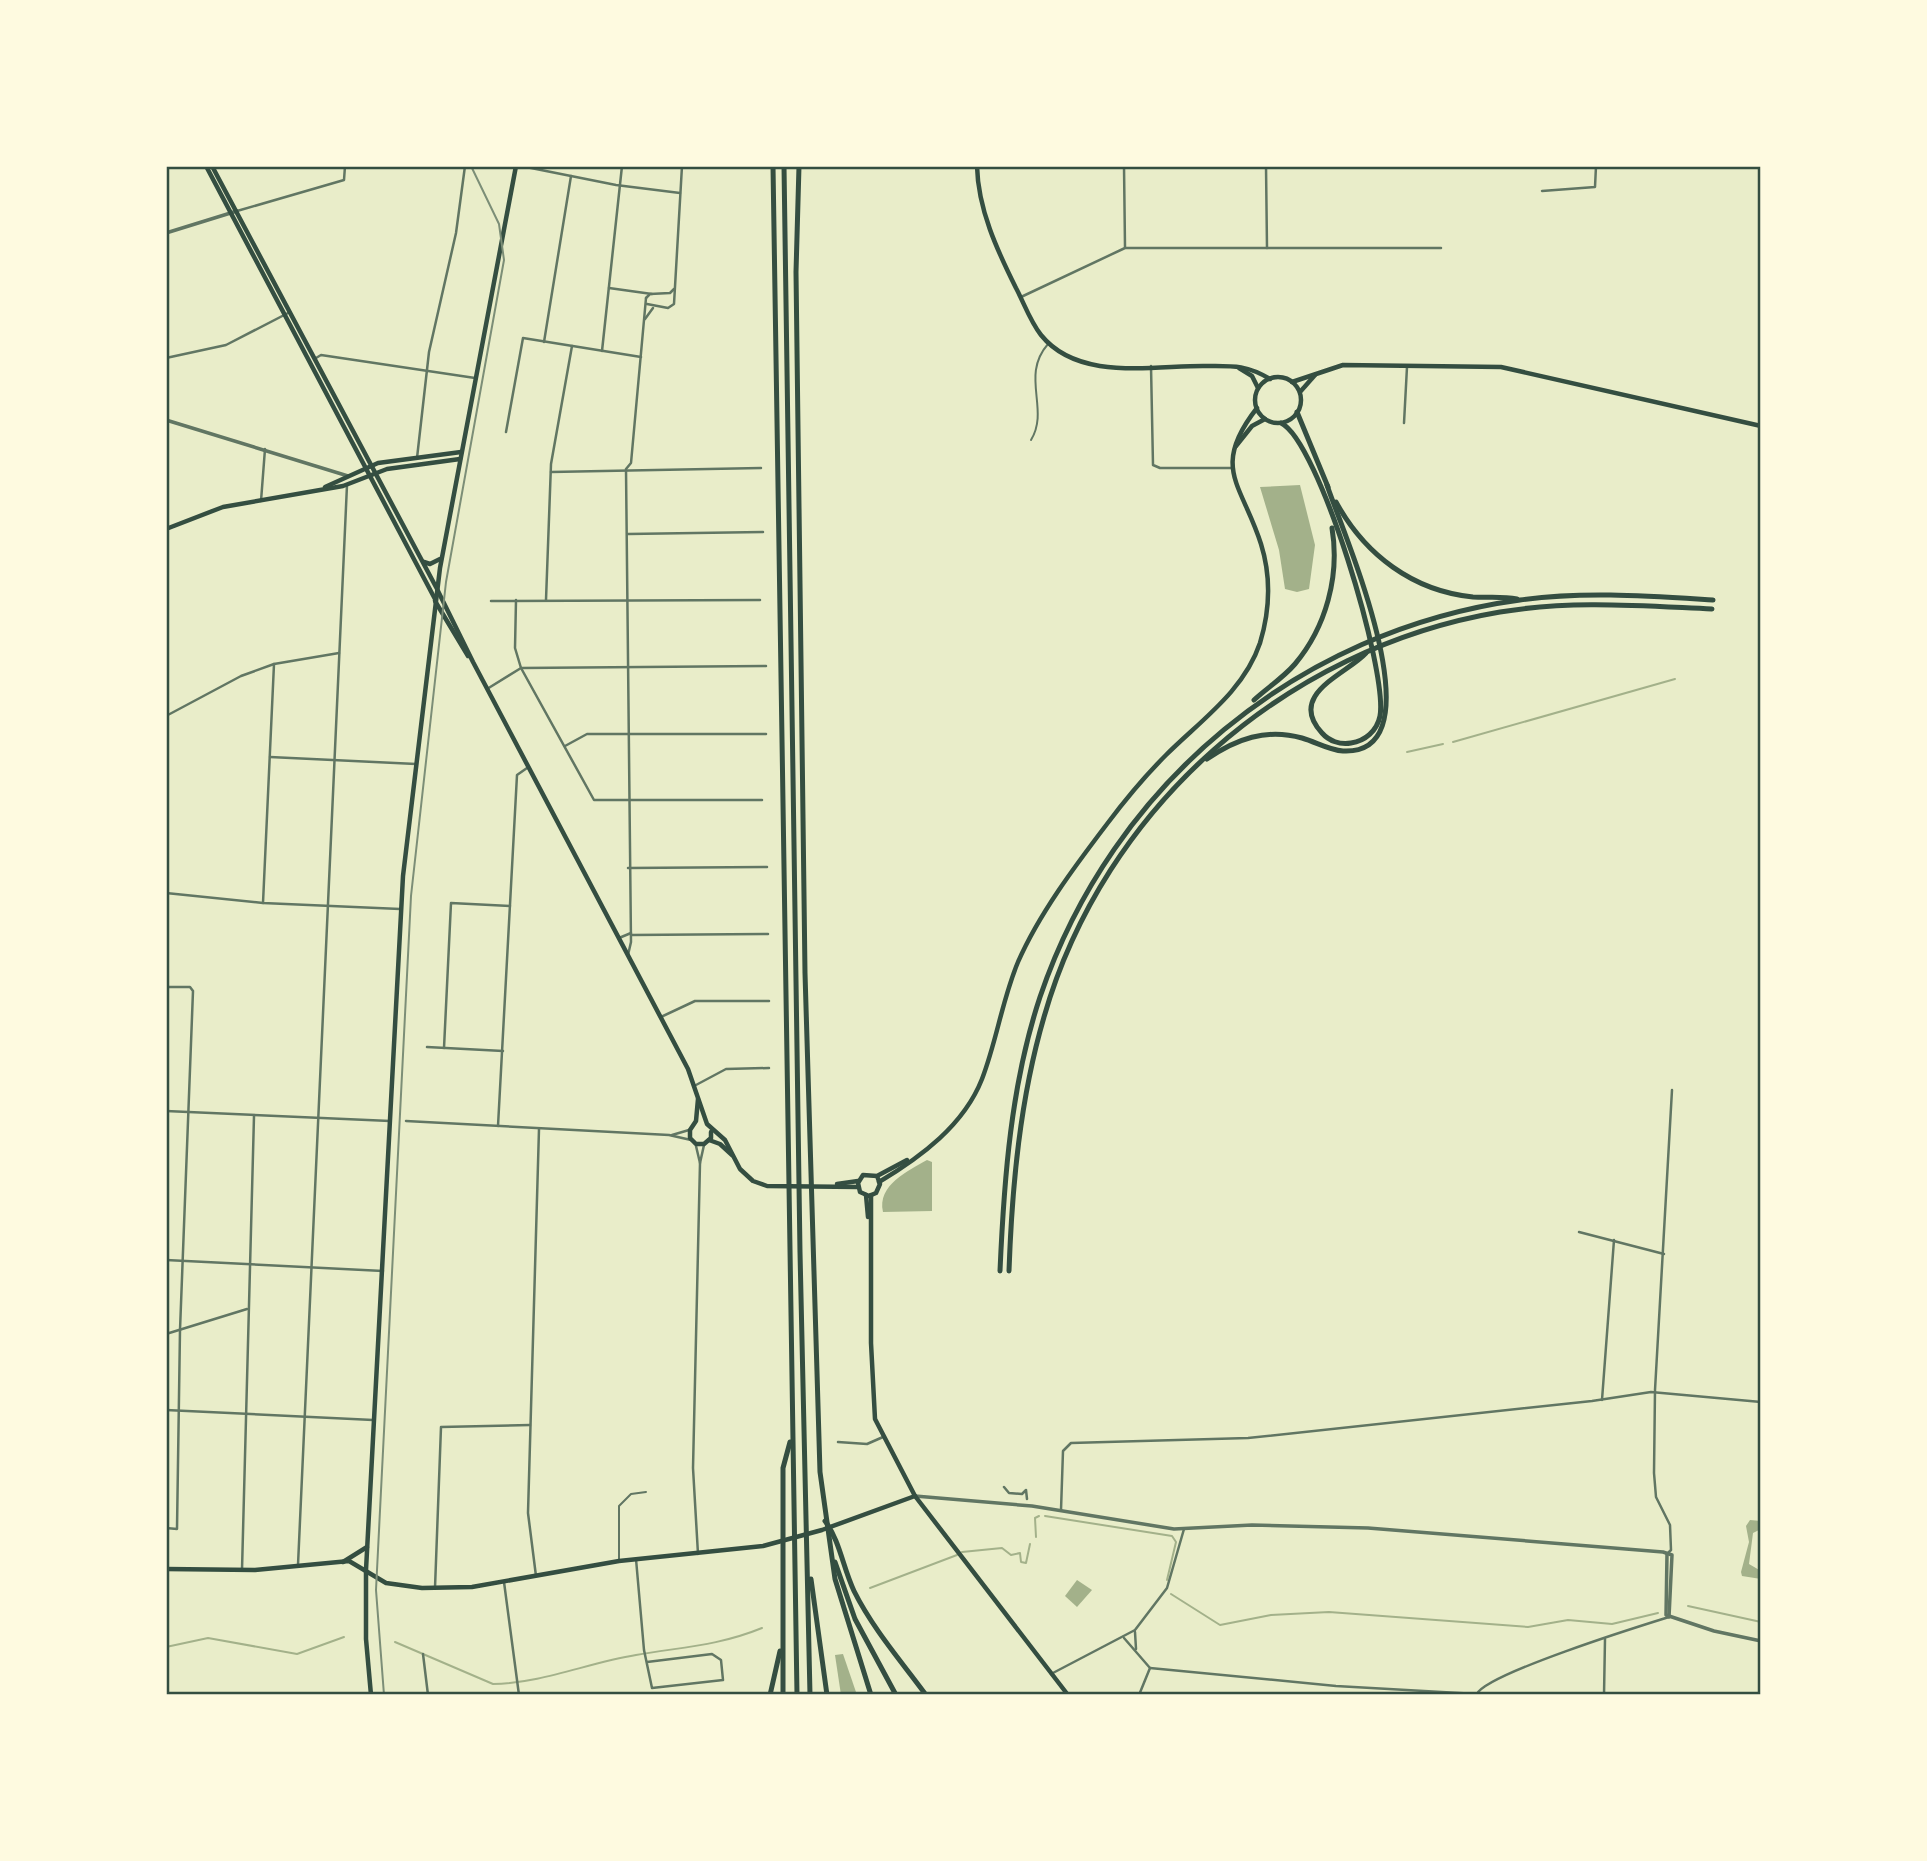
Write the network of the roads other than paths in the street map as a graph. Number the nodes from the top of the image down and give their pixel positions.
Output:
1 (206, 166) edge
2 (212, 166) edge
3 (345, 166) edge
4 (465, 166) edge
5 (516, 166) edge
6 (521, 166) edge
7 (622, 166) edge
8 (682, 166) edge
9 (773, 166) edge
10 (786, 166) edge
11 (799, 166) edge
12 (977, 166) edge
13 (1124, 166) edge
14 (1266, 166) edge
15 (1596, 166) edge
16 (571, 176) junction
17 (619, 186) junction
18 (1542, 191) dead end
19 (680, 193) junction
20 (234, 213) junction
21 (166, 233) edge
22 (1125, 248) junction
23 (1266, 248) junction
24 (1441, 248) dead end
25 (609, 288) junction
26 (674, 289) junction
27 (636, 292) junction
28 (652, 294) junction
29 (1021, 297) junction
30 (646, 300) junction
31 (653, 308) junction
32 (288, 313) junction
33 (645, 319) junction
34 (544, 342) junction
35 (1049, 343) junction
36 (572, 346) junction
37 (602, 351) junction
38 (641, 357) junction
39 (166, 358) edge
40 (312, 360) junction
41 (1407, 364) junction
42 (1151, 366) junction
43 (1235, 366) junction
44 (428, 370) junction
45 (1318, 373) junction
46 (475, 378) junction
47 (1270, 379) junction
48 (1292, 382) junction
49 (1258, 389) junction
50 (1300, 393) junction
51 (1257, 408) junction
52 (1297, 412) junction
53 (1266, 419) junction
54 (166, 420) edge
55 (1281, 423) junction
56 (1404, 423) dead end
57 (1761, 426) edge
58 (506, 432) dead end
59 (1031, 440) dead end
60 (265, 449) junction
61 (1234, 450) junction
62 (461, 452) junction
63 (416, 458) junction
64 (460, 459) junction
65 (761, 468) dead end
66 (1232, 468) junction
67 (625, 469) junction
68 (371, 470) junction
69 (551, 472) junction
70 (348, 477) junction
71 (347, 485) junction
72 (1327, 485) junction
73 (313, 491) junction
74 (261, 500) junction
75 (1329, 511) junction
76 (166, 529) edge
77 (763, 532) dead end
78 (628, 534) junction
79 (441, 559) junction
80 (424, 562) junction
81 (437, 588) junction
82 (435, 600) junction
83 (491, 600) dead end
84 (516, 600) junction
85 (546, 600) junction
86 (627, 600) junction
87 (760, 600) dead end
88 (1523, 600) junction
89 (1713, 600) dead end
90 (1712, 609) dead end
91 (1371, 621) junction
92 (1367, 651) junction
93 (340, 653) junction
94 (473, 662) junction
95 (274, 664) junction
96 (1380, 665) junction
97 (766, 666) dead end
98 (628, 667) junction
99 (521, 668) junction
100 (487, 689) junction
101 (1242, 712) junction
102 (166, 716) edge
103 (628, 734) junction
104 (766, 734) dead end
105 (565, 746) junction
106 (270, 757) junction
107 (336, 760) junction
108 (416, 764) junction
109 (528, 767) junction
110 (1193, 769) junction
111 (762, 800) dead end
112 (630, 801) junction
113 (767, 867) dead end
114 (628, 868) junction
115 (166, 893) edge
116 (263, 903) junction
117 (329, 905) junction
118 (510, 906) junction
119 (400, 909) junction
120 (631, 934) junction
121 (768, 934) dead end
122 (619, 938) junction
123 (628, 955) junction
124 (166, 987) edge
125 (769, 1001) dead end
126 (661, 1017) junction
127 (426, 1047) dead end
128 (444, 1048) junction
129 (503, 1051) junction
130 (769, 1068) dead end
131 (696, 1085) junction
132 (1672, 1090) dead end
133 (699, 1097) junction
134 (166, 1111) edge
135 (188, 1112) junction
136 (254, 1116) junction
137 (318, 1118) junction
138 (390, 1121) junction
139 (406, 1121) dead end
140 (695, 1124) junction
141 (707, 1125) junction
142 (498, 1126) junction
143 (538, 1129) junction
144 (690, 1130) junction
145 (711, 1131) junction
146 (669, 1135) junction
147 (691, 1140) junction
148 (707, 1142) junction
149 (696, 1144) junction
150 (732, 1156) junction
151 (700, 1163) junction
152 (878, 1179) junction
153 (858, 1184) junction
154 (869, 1195) junction
155 (1579, 1233) dead end
156 (1614, 1240) junction
157 (1664, 1254) junction
158 (166, 1261) edge
159 (183, 1261) junction
160 (249, 1265) junction
161 (312, 1268) junction
162 (383, 1271) junction
163 (1000, 1271) dead end
164 (1009, 1271) dead end
165 (248, 1309) junction
166 (180, 1330) junction
167 (166, 1335) edge
168 (1654, 1392) junction
169 (1602, 1400) junction
170 (1761, 1402) edge
171 (166, 1410) edge
172 (178, 1411) junction
173 (245, 1414) junction
174 (305, 1416) junction
175 (376, 1420) junction
176 (530, 1425) junction
177 (792, 1432) junction
178 (883, 1437) junction
179 (838, 1442) dead end
180 (1004, 1487) dead end
181 (646, 1492) dead end
182 (915, 1496) junction
183 (1027, 1499) dead end
184 (1062, 1511) junction
185 (824, 1520) junction
186 (166, 1528) edge
187 (1184, 1529) junction
188 (827, 1536) junction
189 (368, 1546) junction
190 (698, 1554) junction
191 (1667, 1554) junction
192 (636, 1559) junction
193 (620, 1561) junction
194 (343, 1562) junction
195 (808, 1566) junction
196 (298, 1567) junction
197 (166, 1569) edge
198 (242, 1570) junction
199 (366, 1570) junction
200 (537, 1577) junction
201 (504, 1583) junction
202 (435, 1588) junction
203 (1669, 1617) junction
204 (1135, 1630) junction
205 (1124, 1638) junction
206 (1605, 1638) junction
207 (1761, 1641) edge
208 (781, 1644) junction
209 (1136, 1649) junction
210 (423, 1654) dead end
211 (647, 1662) junction
212 (1150, 1668) junction
213 (1051, 1674) junction
214 (1464, 1694) edge
215 (371, 1695) edge
216 (428, 1695) edge
217 (519, 1695) edge
218 (770, 1695) edge
219 (783, 1695) edge
220 (797, 1695) edge
221 (810, 1695) edge
222 (827, 1695) edge
223 (871, 1695) edge
224 (896, 1695) edge
225 (926, 1695) edge
226 (1068, 1695) edge
227 (1139, 1695) edge
228 (1477, 1695) edge
229 (1604, 1695) edge

1 - 20 main road
2 - 20 main road
3 - 20 street
4 - 44 street
5 - 46 main road
6 - 16 street
7 - 17 street
8 - 19 street
9 - 177 highway
10 - 195 highway
11 - 185 highway
12 - 29 main road
13 - 22 street
14 - 23 street
15 - 18 street
16 - 17 street
16 - 34 street
17 - 19 street
17 - 25 street
19 - 26 street
20 - 21 street
20 - 32 main road
22 - 23 street
22 - 29 street
23 - 24 street
25 - 27 street
25 - 37 street
26 - 28 street
26 - 31 street
27 - 28 street
27 - 30 street
28 - 30 street
29 - 35 main road
30 - 31 street
30 - 33 street
31 - 33 street
32 - 39 street
32 - 40 main road
33 - 38 street
34 - 36 street
34 - 58 street
35 - 42 main road
35 - 59 lane
36 - 37 street
36 - 69 street
37 - 38 street
38 - 67 street
40 - 44 street
40 - 68 main road
41 - 45 main road
41 - 56 street
41 - 57 main road
42 - 43 main road
42 - 66 street
43 - 47 main road
43 - 49 main road
44 - 46 street
44 - 63 street
45 - 48 main road
45 - 50 main road
46 - 62 main road
47 - 48 main road
47 - 49 main road
48 - 50 main road
49 - 51 main road
50 - 52 main road
51 - 53 main road
51 - 61 main road
52 - 55 main road
52 - 72 highway
53 - 55 main road
53 - 61 main road
54 - 60 street
55 - 75 highway
60 - 70 street
60 - 74 street
61 - 66 main road
62 - 63 main road
62 - 64 main road
63 - 68 main road
64 - 68 main road
64 - 79 main road
65 - 67 street
66 - 152 main road
67 - 69 street
67 - 78 street
68 - 70 main road
68 - 71 main road
68 - 80 main road
68 - 82 main road
69 - 85 street
70 - 73 main road
71 - 73 main road
71 - 93 street
72 - 88 highway
72 - 91 highway
73 - 74 main road
74 - 76 main road
75 - 91 highway
75 - 101 highway
77 - 78 street
78 - 86 street
79 - 80 main road
79 - 81 main road
80 - 81 main road
81 - 82 main road
81 - 94 main road
82 - 94 main road
82 - 108 main road
83 - 84 street
84 - 85 street
84 - 99 street
85 - 86 street
86 - 87 street
86 - 98 street
88 - 89 highway
88 - 101 highway
90 - 92 highway
91 - 96 highway
92 - 96 highway
92 - 110 highway
93 - 95 street
93 - 107 street
94 - 100 main road
95 - 102 street
95 - 106 street
96 - 110 highway
97 - 98 street
98 - 99 street
98 - 103 street
99 - 100 street
99 - 105 street
100 - 109 main road
101 - 163 highway
103 - 104 street
103 - 105 street
103 - 112 street
105 - 112 street
106 - 107 street
106 - 116 street
107 - 108 street
107 - 117 street
108 - 119 main road
109 - 118 street
109 - 122 main road
110 - 164 highway
111 - 112 street
112 - 114 street
113 - 114 street
114 - 120 street
115 - 116 street
116 - 117 street
117 - 119 street
117 - 137 street
118 - 128 street
118 - 129 street
119 - 138 main road
120 - 121 street
120 - 122 street
120 - 123 street
122 - 123 main road
123 - 126 main road
124 - 135 street
125 - 126 street
126 - 131 main road
127 - 128 street
128 - 129 street
129 - 142 street
130 - 131 street
131 - 133 main road
132 - 157 street
133 - 140 main road
133 - 141 main road
134 - 135 street
135 - 136 street
135 - 159 street
136 - 137 street
136 - 160 street
137 - 138 street
137 - 161 street
138 - 162 main road
139 - 142 street
140 - 141 main road
140 - 144 main road
141 - 145 main road
142 - 143 street
143 - 146 street
143 - 176 street
144 - 146 street
144 - 147 main road
145 - 148 main road
145 - 150 main road
146 - 147 street
147 - 149 main road
148 - 149 main road
148 - 150 main road
148 - 151 street
149 - 151 street
150 - 153 main road
151 - 190 street
152 - 153 main road
152 - 154 main road
153 - 154 main road
154 - 178 main road
155 - 156 street
156 - 157 street
156 - 169 street
157 - 168 street
158 - 159 street
159 - 160 street
159 - 166 street
160 - 161 street
160 - 165 street
161 - 162 street
161 - 174 street
162 - 175 main road
165 - 166 street
165 - 173 street
166 - 167 street
166 - 172 street
168 - 169 street
168 - 170 street
168 - 191 street
169 - 184 street
171 - 172 street
172 - 173 street
172 - 186 street
173 - 174 street
173 - 198 street
174 - 175 street
174 - 196 street
175 - 189 main road
176 - 200 street
176 - 202 street
177 - 208 highway
177 - 220 highway
178 - 179 street
178 - 182 main road
180 - 183 street
181 - 193 lane
182 - 184 street
182 - 190 main road
182 - 213 main road
184 - 187 street
185 - 188 highway
185 - 225 highway
187 - 191 street
187 - 204 street
188 - 223 highway
188 - 224 highway
189 - 194 main road
189 - 199 main road
190 - 192 main road
191 - 203 street
192 - 193 main road
192 - 211 street
193 - 200 main road
194 - 196 main road
194 - 199 main road
195 - 221 highway
195 - 222 highway
196 - 198 main road
197 - 198 main road
199 - 202 main road
199 - 215 main road
200 - 201 main road
201 - 202 main road
201 - 217 street
203 - 206 street
203 - 207 street
204 - 205 street
204 - 209 street
205 - 209 street
205 - 213 street
206 - 228 street
206 - 229 street
208 - 218 highway
208 - 219 highway
209 - 212 street
210 - 216 street
211 - 211 street
212 - 214 street
212 - 227 street
213 - 226 main road
214 - 228 street

